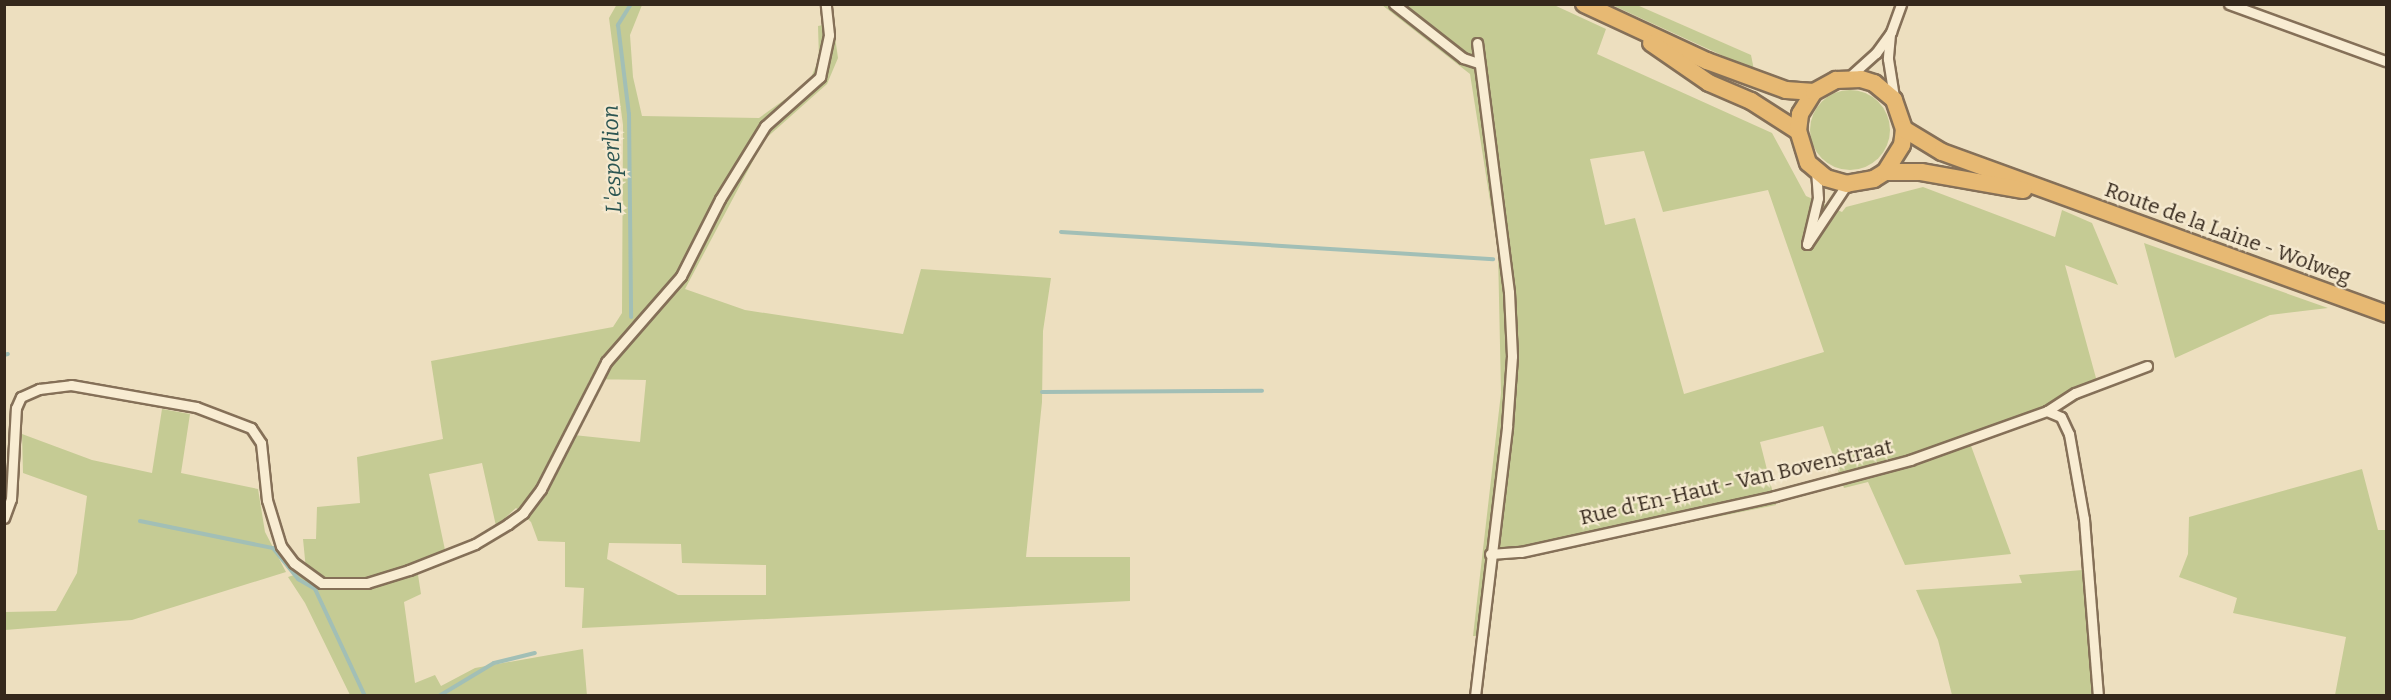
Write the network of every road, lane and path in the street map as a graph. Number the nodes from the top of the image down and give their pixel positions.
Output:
1 (826, 4) edge
2 (1394, 4) edge
3 (1584, 4) edge
4 (1901, 4) edge
5 (2229, 4) edge
6 (1620, 22) junction
7 (1891, 32) junction
8 (1477, 43) dead end
9 (2386, 62) edge
10 (1478, 63) junction
11 (1848, 78) junction
12 (1814, 92) junction
13 (1894, 100) junction
14 (1904, 129) junction
15 (1798, 131) junction
16 (1886, 171) junction
17 (1816, 172) junction
18 (1847, 184) junction
19 (2054, 194) junction
20 (2386, 314) edge
21 (2146, 366) dead end
22 (2047, 411) junction
23 (4, 518) edge
24 (1490, 554) junction
25 (1476, 696) edge
26 (2098, 696) edge

1 - 23 street
2 - 10 street
3 - 6 highway
4 - 7 street
5 - 9 street
6 - 12 highway
6 - 15 highway
7 - 11 street
7 - 13 street
8 - 10 street
10 - 24 street
11 - 12 highway
11 - 13 highway
12 - 15 highway
13 - 14 highway
14 - 16 highway
14 - 19 highway, Route de la Laine - Wolweg
15 - 17 highway
16 - 18 highway, Route de la Laine - Wolweg
16 - 19 highway, Route de la Laine - Wolweg
17 - 18 highway
17 - 18 street
19 - 20 highway, Route de la Laine - Wolweg
21 - 22 street, Rue d'En-Haut - Van Bovenstraat
22 - 24 street, Rue d'En-Haut - Van Bovenstraat
22 - 26 street
24 - 25 street

